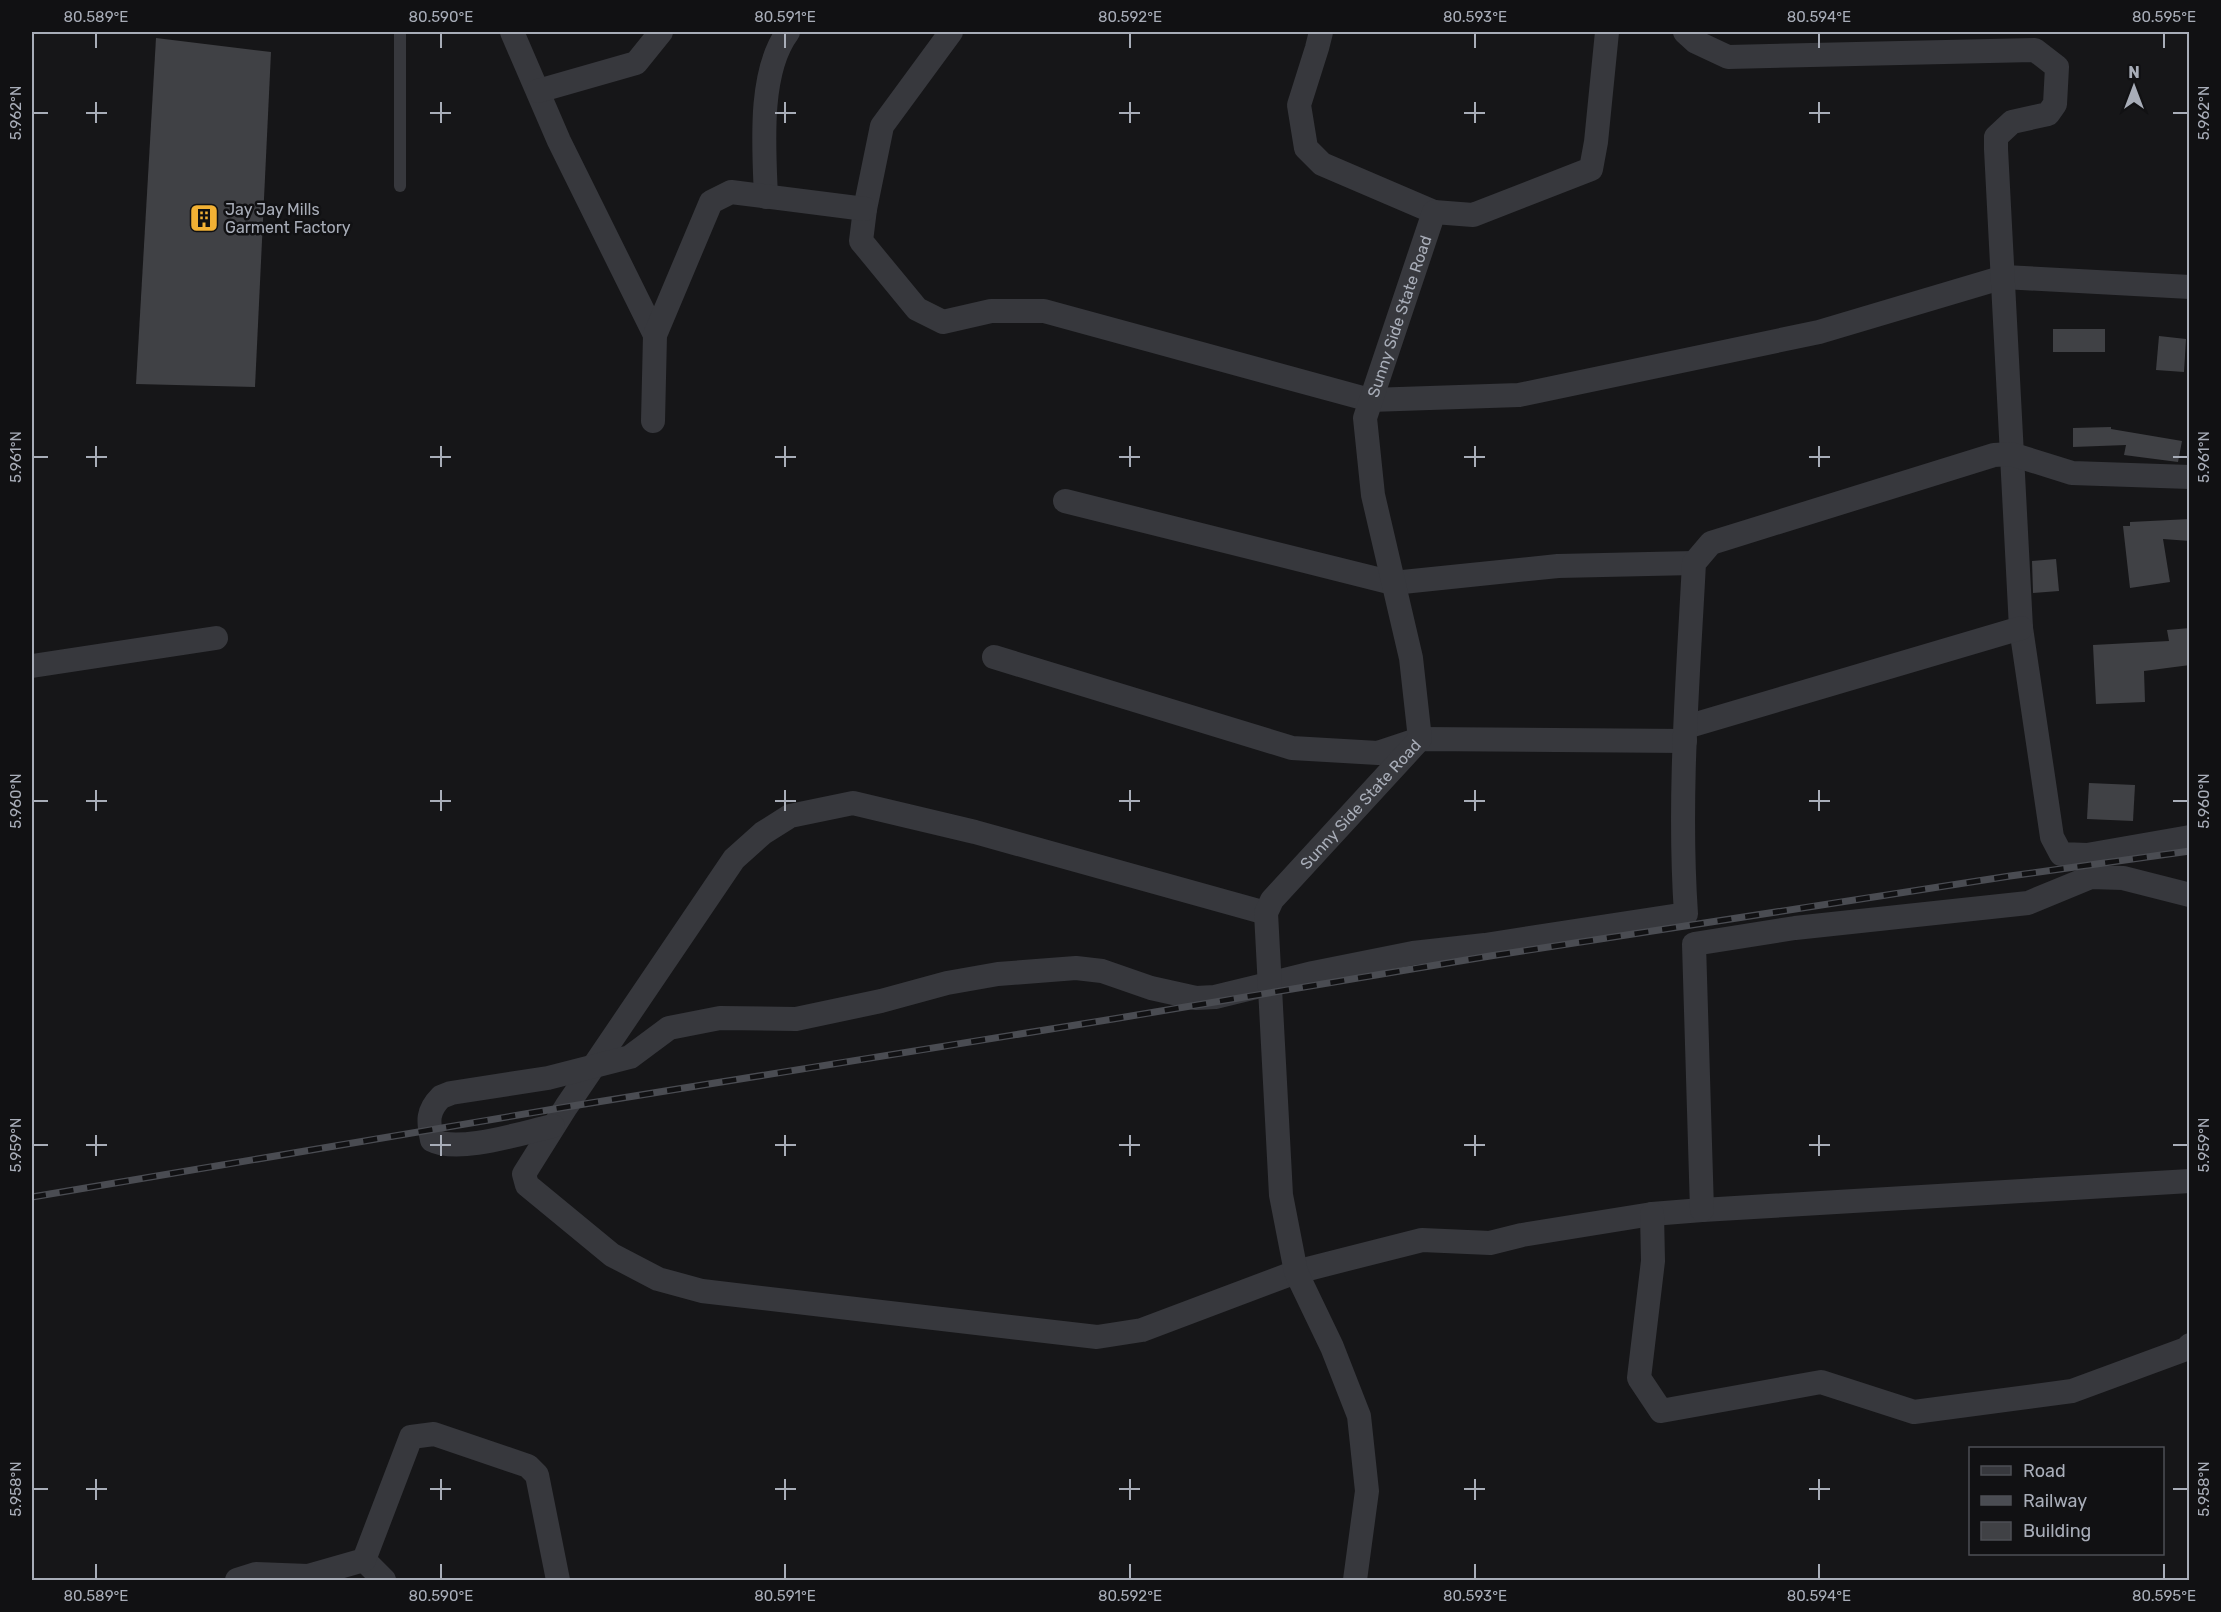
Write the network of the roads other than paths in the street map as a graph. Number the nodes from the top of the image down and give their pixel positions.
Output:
1 (400, 32) edge
2 (512, 32) edge
3 (662, 32) edge
4 (788, 32) edge
5 (951, 32) edge
6 (1321, 32) edge
7 (1606, 32) edge
8 (1685, 32) edge
9 (538, 91) junction
10 (400, 186) dead end
11 (766, 197) junction
12 (865, 209) junction
13 (1434, 212) junction
14 (2004, 277) junction
15 (2190, 287) edge
16 (655, 335) junction
17 (1370, 400) junction
18 (653, 421) dead end
19 (2011, 454) junction
20 (2190, 477) edge
21 (1065, 501) dead end
22 (1694, 562) junction
23 (1393, 583) junction
24 (2021, 628) junction
25 (216, 638) dead end
26 (994, 657) dead end
27 (32, 666) edge
28 (1685, 734) junction
29 (1420, 739) junction
30 (2190, 837) edge
31 (2089, 866) junction
32 (2190, 895) edge
33 (1266, 913) junction
34 (1269, 984) junction
35 (593, 1067) junction
36 (553, 1126) junction
37 (2190, 1181) edge
38 (1702, 1210) junction
39 (1652, 1214) junction
40 (1296, 1272) junction
41 (2190, 1345) edge
42 (364, 1560) junction
43 (237, 1581) edge
44 (384, 1581) edge
45 (558, 1581) edge
46 (1355, 1581) edge

1 - 10 lane
2 - 9 street
3 - 9 street
4 - 11 street
5 - 12 street
6 - 13 street
7 - 13 street
8 - 14 street
9 - 16 street
11 - 12 street
11 - 16 street
12 - 17 street
13 - 17 street, Sunny Side State Road
14 - 15 street
14 - 17 street
14 - 19 street
16 - 18 street
17 - 23 street, Sunny Side State Road
19 - 20 street
19 - 22 street
19 - 24 street
21 - 23 street
22 - 23 street
22 - 28 street
23 - 29 street, Sunny Side State Road
24 - 28 street
24 - 31 street
25 - 27 street
26 - 29 street
28 - 29 street
28 - 34 street
29 - 33 street, Sunny Side State Road
30 - 31 street
31 - 32 street
31 - 38 street
33 - 34 street
33 - 35 street
34 - 35 street
34 - 40 street
35 - 36 street
35 - 36 street
36 - 40 street
37 - 38 street
38 - 39 street
39 - 40 street
39 - 41 street
40 - 46 street
42 - 43 street
42 - 44 street
42 - 45 street

